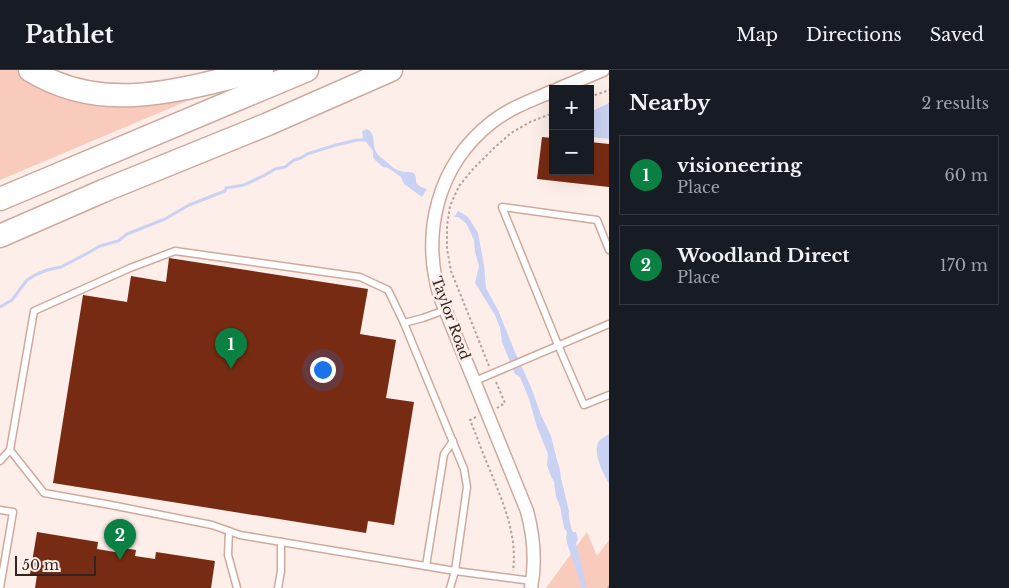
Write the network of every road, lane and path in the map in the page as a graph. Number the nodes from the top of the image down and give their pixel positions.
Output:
1 (30, 70) edge
2 (262, 70) edge
3 (307, 70) edge
4 (391, 70) edge
5 (602, 70) edge
6 (567, 85) edge
7 (609, 90) edge
8 (549, 93) edge
9 (594, 96) edge
10 (549, 115) edge
11 (0, 199) edge
12 (0, 236) edge
13 (609, 250) edge
14 (445, 310) junction
15 (404, 323) junction
16 (609, 324) edge
17 (558, 345) junction
18 (492, 374) junction
19 (475, 381) junction
20 (609, 394) edge
21 (497, 408) dead end
22 (478, 416) dead end
23 (453, 441) junction
24 (10, 450) junction
25 (0, 461) edge
26 (0, 510) edge
27 (230, 531) junction
28 (281, 542) junction
29 (426, 566) junction
30 (456, 570) junction
31 (512, 578) junction
32 (531, 585) edge
33 (0, 588) edge
34 (236, 588) edge
35 (278, 588) edge
36 (450, 588) edge

1 - 2 highway
3 - 11 highway
4 - 12 highway
5 - 6 street
7 - 9 path
8 - 14 street, Taylor Road
10 - 18 path
13 - 17 lane
14 - 15 lane
14 - 19 street, Taylor Road
15 - 23 lane
15 - 24 lane
16 - 17 lane
17 - 18 lane
17 - 20 lane
18 - 19 lane
18 - 21 path
19 - 32 street, Taylor Road
22 - 31 path
23 - 29 lane
23 - 30 lane
24 - 25 lane
24 - 27 lane
26 - 33 lane
27 - 28 lane
27 - 34 lane
28 - 29 lane
28 - 35 lane
29 - 30 lane
30 - 31 lane
30 - 36 lane
31 - 32 lane

